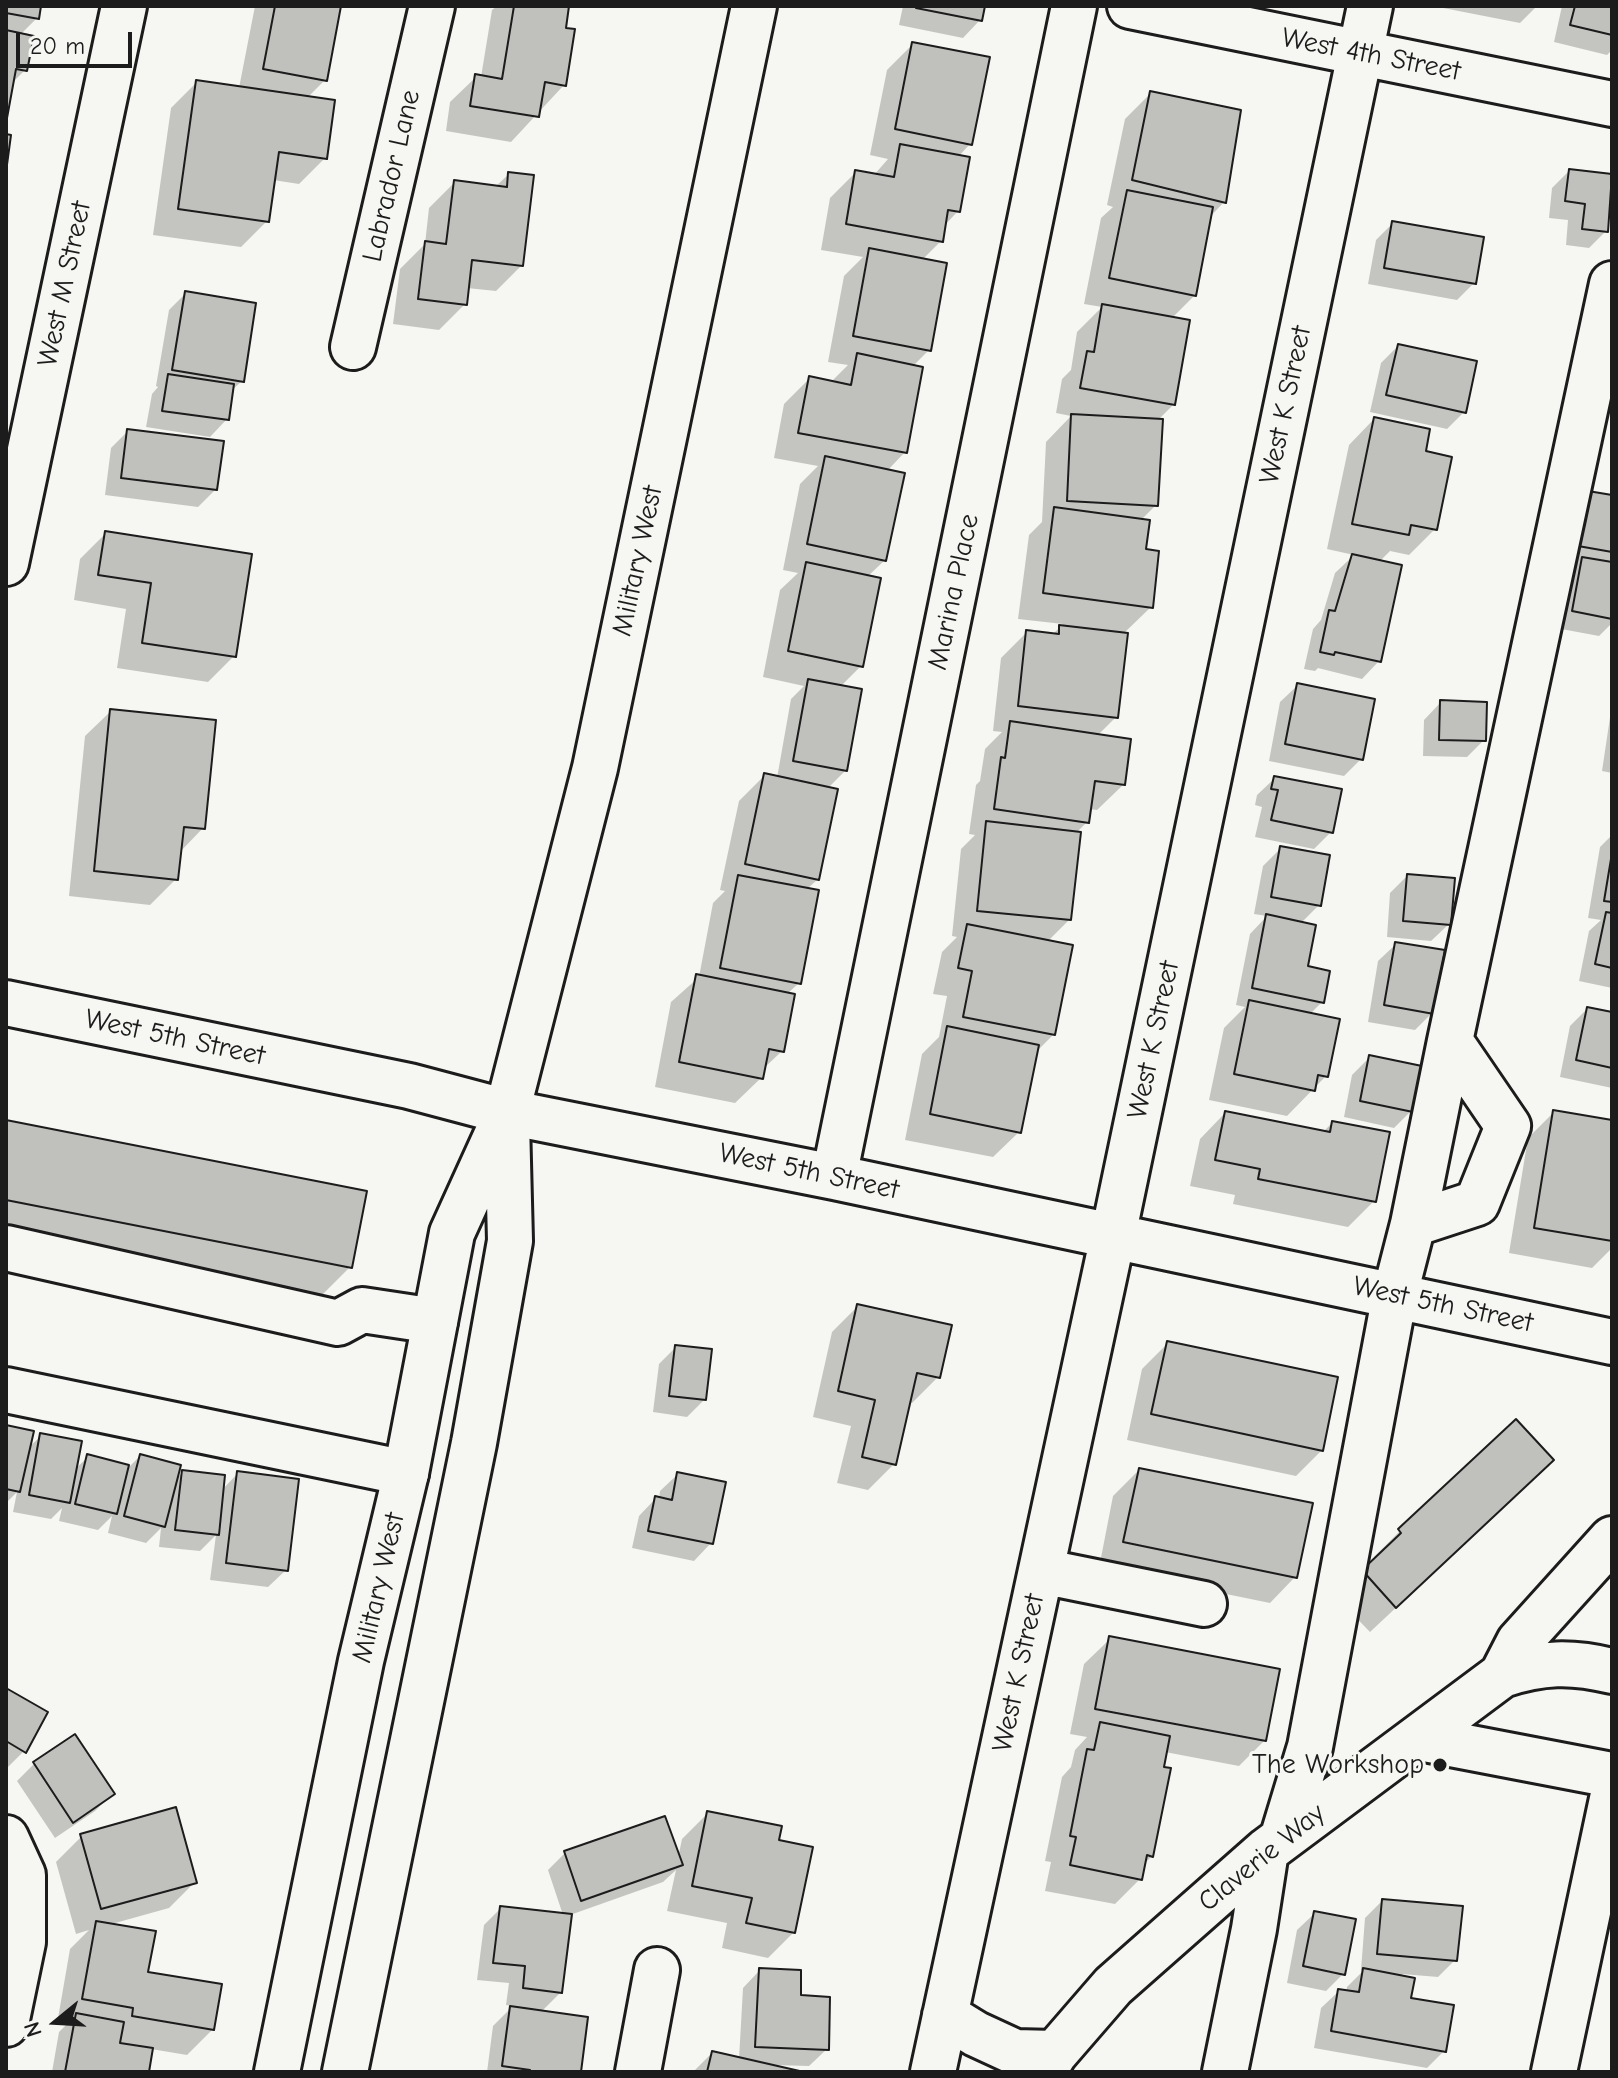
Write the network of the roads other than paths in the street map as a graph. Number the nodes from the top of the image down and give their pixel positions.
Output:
1 (124, 6) edge
2 (432, 6) edge
3 (754, 6) edge
4 (1074, 6) edge
5 (1130, 6) edge
6 (1370, 6) edge
7 (1360, 53) junction
8 (1612, 104) edge
9 (1612, 284) edge
10 (353, 347) dead end
11 (6, 563) edge
12 (6, 1003) edge
13 (1450, 1041) junction
14 (507, 1112) junction
15 (834, 1177) junction
16 (1413, 1224) junction
17 (1113, 1236) junction
18 (6, 1248) edge
19 (1395, 1294) junction
20 (435, 1321) junction
21 (1612, 1342) edge
22 (6, 1390) edge
23 (406, 1473) junction
24 (1612, 1539) edge
25 (1041, 1571) junction
26 (1204, 1604) dead end
27 (1612, 1671) edge
28 (1502, 1675) junction
29 (1419, 1738) junction
30 (1612, 1775) edge
31 (1612, 1799) edge
32 (6, 1838) edge
33 (1274, 1844) junction
34 (657, 1970) dead end
35 (945, 2015) junction
36 (6, 2024) edge
37 (1040, 2066) edge
38 (277, 2072) edge
39 (345, 2072) edge
40 (638, 2072) edge
41 (933, 2072) edge
42 (1225, 2072) edge
43 (1554, 2072) edge

1 - 11 street, West M Street
2 - 10 street, Labrador Lane
3 - 14 street, Military West
4 - 15 street, Marina Place
5 - 7 street, West 4th Street
6 - 7 street, West K Street
7 - 8 street, West 4th Street
7 - 17 street, West K Street
9 - 13 street
12 - 14 street, West 5th Street
13 - 16 street
13 - 16 street
14 - 15 street, West 5th Street
14 - 20 street, Military West
14 - 39 street, Military West
15 - 17 street, West 5th Street
16 - 19 street
17 - 19 street, West 5th Street
17 - 25 street, West K Street
18 - 20 street
19 - 21 street, West 5th Street
19 - 33 street
20 - 23 street, Military West
22 - 23 street
23 - 38 street, Military West
24 - 28 street, Claverie Way
25 - 26 street
25 - 35 street, West K Street
27 - 28 street
28 - 29 street, Claverie Way
29 - 30 street
29 - 33 street, Claverie Way
31 - 43 street
32 - 36 street
33 - 37 street, Claverie Way
33 - 42 street
34 - 40 street
35 - 37 street
35 - 41 street, West K Street

